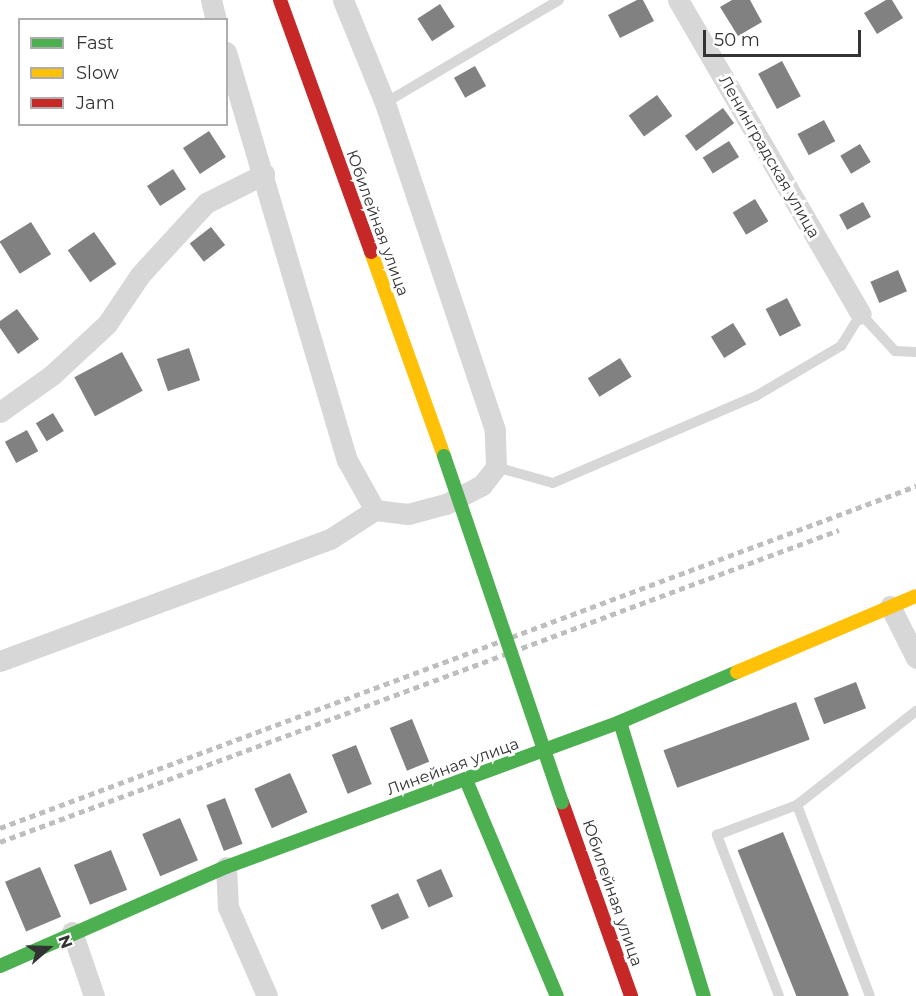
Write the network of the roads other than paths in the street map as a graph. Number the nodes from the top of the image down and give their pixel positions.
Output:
1 (210, 0) edge
2 (280, 0) edge
3 (343, 0) edge
4 (559, 0) edge
5 (678, 0) edge
6 (215, 18) edge
7 (228, 58) edge
8 (385, 103) junction
9 (264, 174) junction
10 (861, 314) junction
11 (916, 352) edge
12 (0, 412) edge
13 (496, 467) junction
14 (375, 510) junction
15 (916, 596) edge
16 (890, 606) junction
17 (916, 658) edge
18 (0, 660) edge
19 (916, 711) edge
20 (620, 722) junction
21 (466, 780) junction
22 (797, 805) junction
23 (226, 867) junction
24 (72, 932) junction
25 (0, 966) edge
26 (94, 996) edge
27 (267, 996) edge
28 (557, 996) edge
29 (631, 996) edge
30 (704, 996) edge
31 (779, 996) edge
32 (870, 996) edge

1 - 6 street
2 - 29 main road, Юбилейная улица, bridge
3 - 8 street
4 - 8 lane
5 - 10 street, Ленинградская улица
7 - 9 street
8 - 13 street
9 - 12 street
9 - 14 street
10 - 11 lane
10 - 13 lane
13 - 14 street
14 - 18 street
15 - 16 main road, Линейная улица
16 - 17 street
16 - 20 main road, Линейная улица
19 - 22 lane
20 - 21 main road, Линейная улица
20 - 30 main road
21 - 23 main road, Линейная улица
21 - 28 main road
22 - 31 lane
22 - 32 lane
23 - 24 main road, Линейная улица
23 - 27 street
24 - 25 main road, Линейная улица
24 - 26 street

